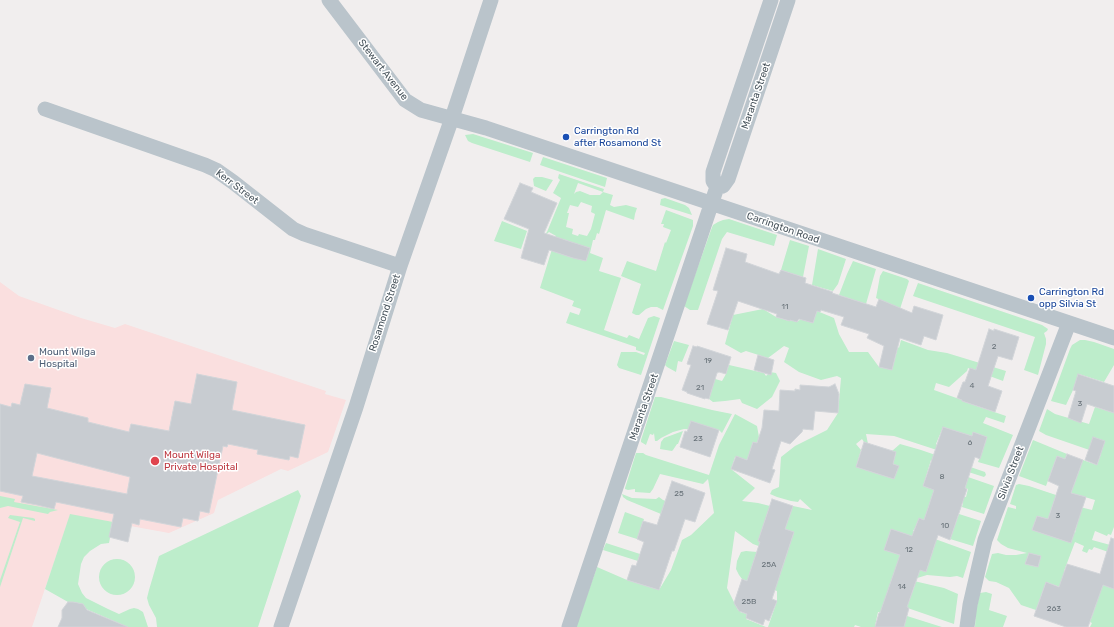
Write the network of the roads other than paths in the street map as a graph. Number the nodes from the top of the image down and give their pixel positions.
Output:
1 (329, 0) edge
2 (491, 0) edge
3 (771, 0) edge
4 (788, 0) edge
5 (45, 109) dead end
6 (452, 118) junction
7 (717, 187) junction
8 (712, 204) junction
9 (400, 266) junction
10 (1068, 323) junction
11 (1114, 338) edge
12 (281, 627) edge
13 (569, 627) edge
14 (967, 627) edge

1 - 6 street, Stewart Avenue
2 - 6 street, Rosamond Street
3 - 7 street, Maranta Street
4 - 7 street, Maranta Street
5 - 9 street, Kerr Street
6 - 8 street, Carrington Road
6 - 9 street, Rosamond Street
7 - 8 street, Maranta Street
8 - 10 street, Carrington Road
8 - 13 street, Maranta Street
9 - 12 street, Rosamond Street
10 - 11 street, Carrington Road
10 - 14 street, Silvia Street

